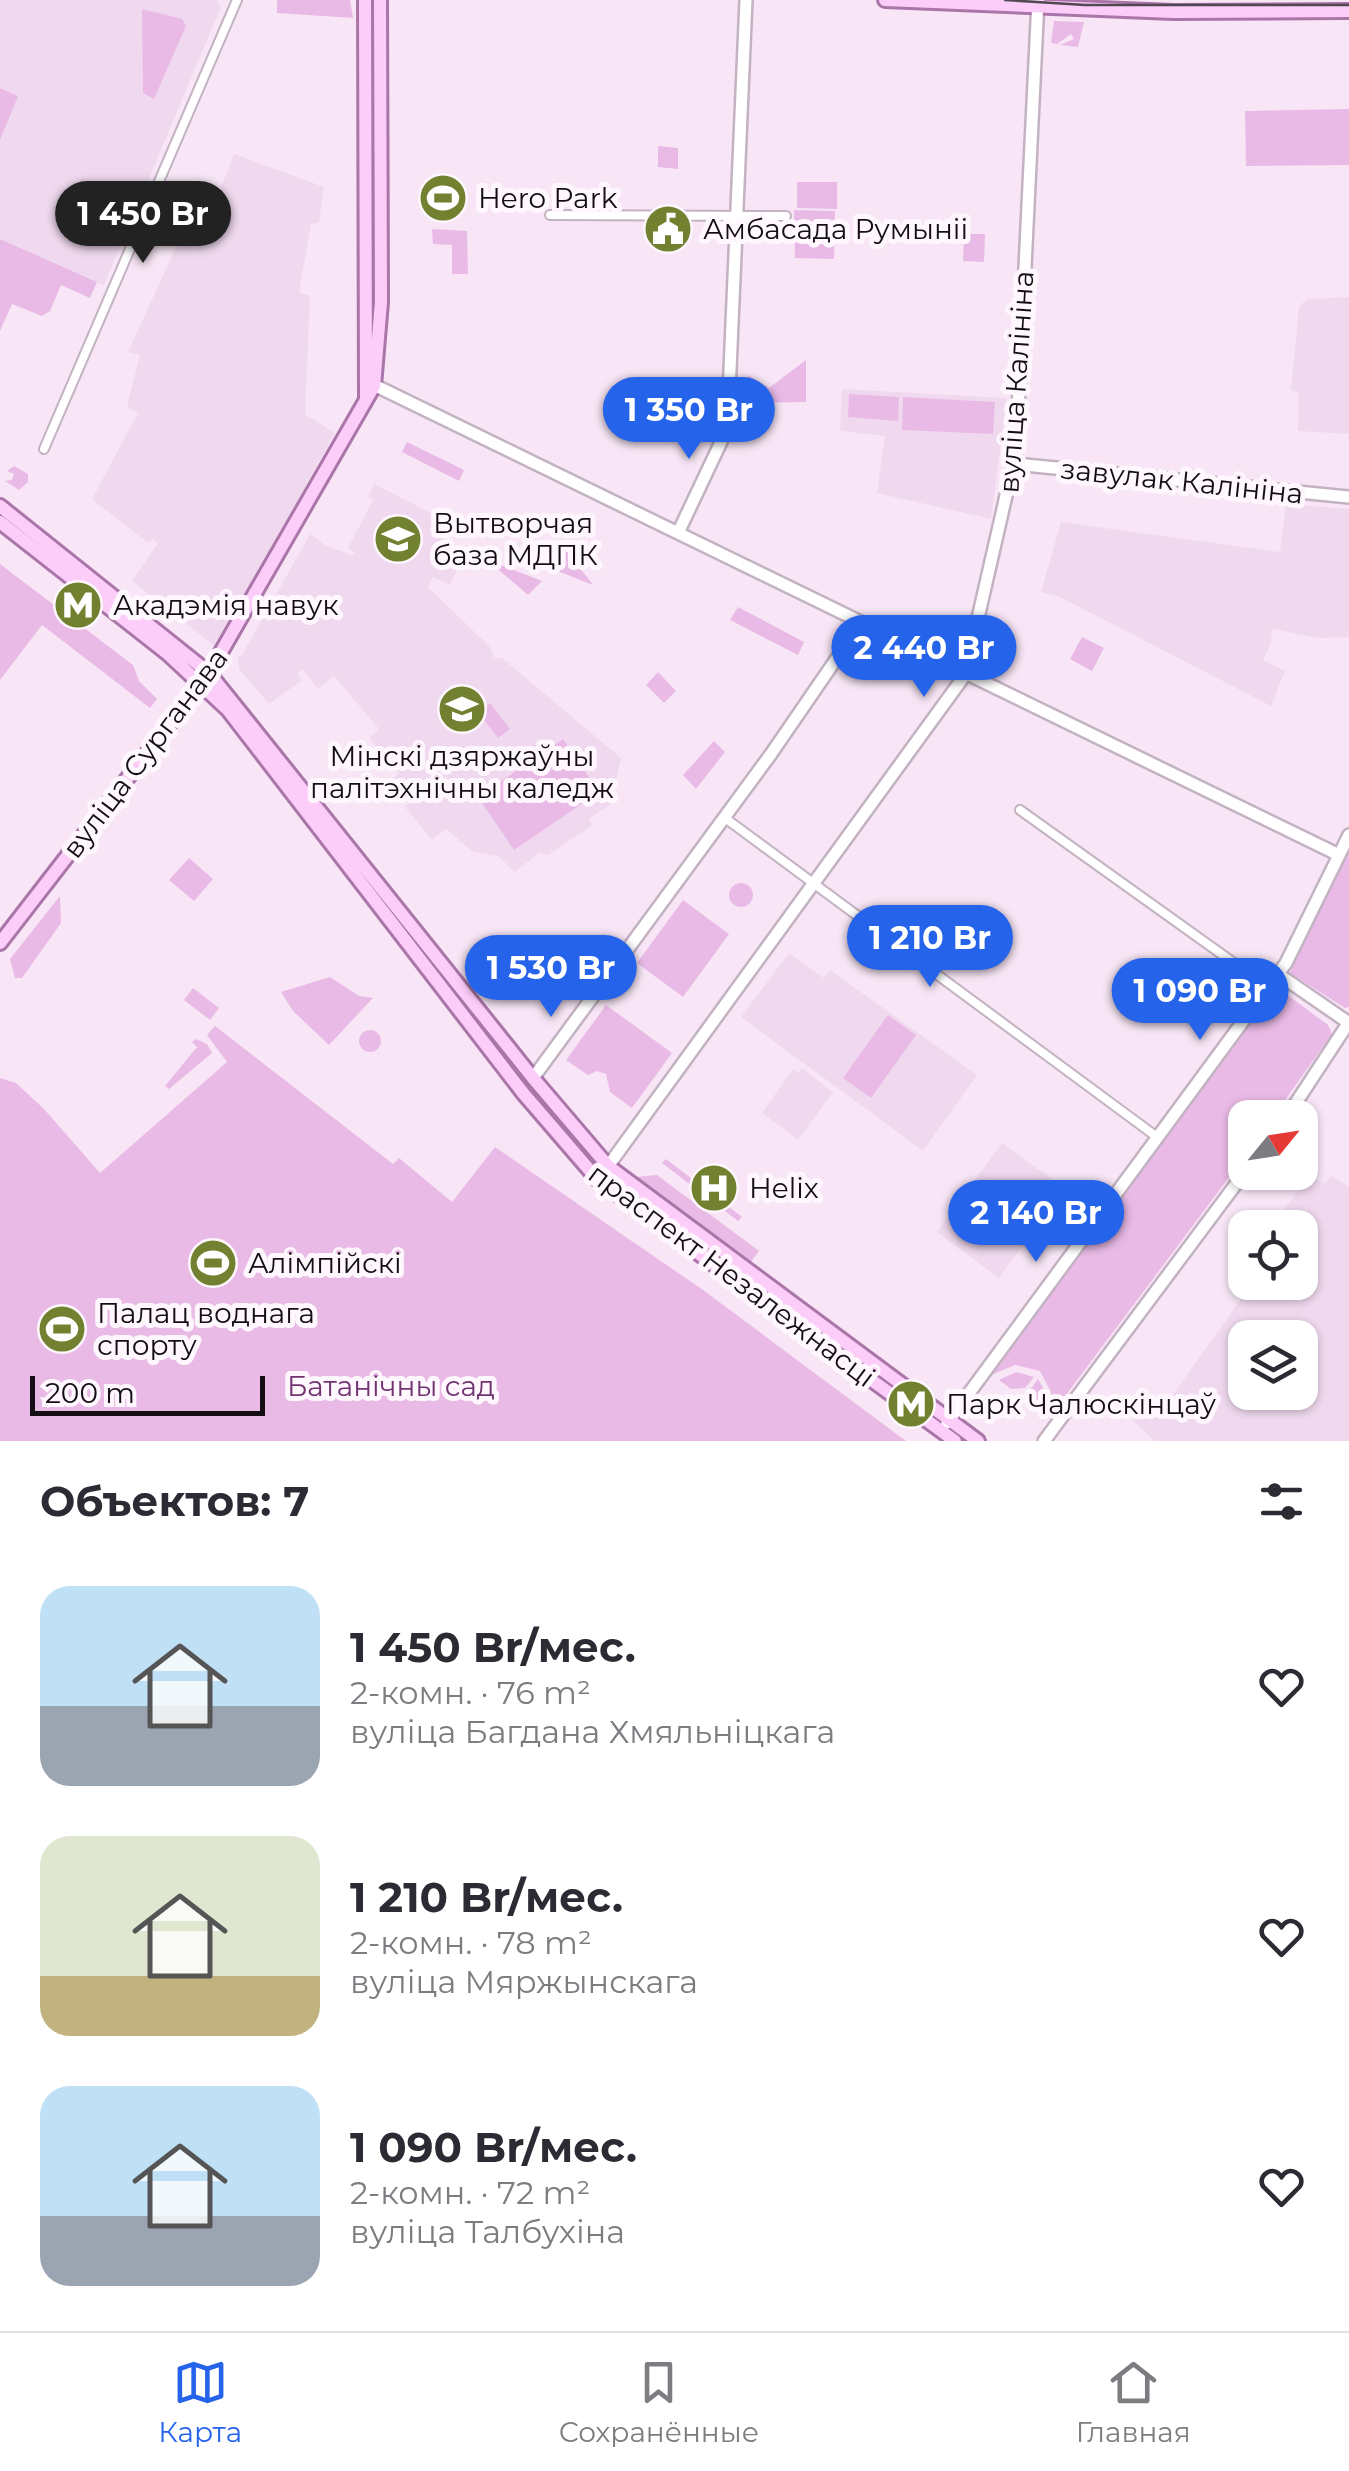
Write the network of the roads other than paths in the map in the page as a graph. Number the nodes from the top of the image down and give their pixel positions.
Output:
1 (237, 0) edge
2 (365, 0) edge
3 (380, 0) edge
4 (746, 0) edge
5 (885, 0) edge
6 (966, 2) edge
7 (1038, 4) edge
8 (1078, 5) edge
9 (1349, 11) edge
10 (550, 214) dead end
11 (786, 216) dead end
12 (736, 218) junction
13 (368, 388) junction
14 (44, 449) dead end
15 (1015, 464) junction
16 (1349, 497) edge
17 (0, 506) edge
18 (0, 522) edge
19 (678, 532) junction
20 (861, 623) junction
21 (966, 675) junction
22 (205, 678) junction
23 (1020, 810) dead end
24 (725, 818) junction
25 (1349, 834) edge
26 (1339, 855) junction
27 (816, 884) junction
28 (0, 943) edge
29 (1278, 974) junction
30 (1268, 988) junction
31 (1349, 1023) edge
32 (532, 1078) junction
33 (1298, 1100) edge
34 (1157, 1136) junction
35 (608, 1166) junction
36 (598, 1180) junction
37 (1232, 1190) edge
38 (945, 1426) junction
39 (955, 1441) edge
40 (978, 1441) edge
41 (1044, 1441) edge

1 - 14 street
2 - 13 main road, вуліца Сурганава
3 - 13 main road, вуліца Сурганава
4 - 12 main road
5 - 6 main road
6 - 7 main road
7 - 8 main road
7 - 15 main road, вуліца Калініна
8 - 9 main road
10 - 12 street
11 - 12 street
12 - 19 main road
13 - 19 main road
13 - 22 main road, вуліца Сурганава
15 - 16 main road, завулак Калініна
15 - 21 main road, вуліца Калініна
17 - 22 main road, праспект Незалежнасці
18 - 22 main road, праспект Незалежнасці
19 - 20 main road
20 - 21 main road
20 - 24 main road
21 - 26 main road
21 - 27 main road, вуліца Калініна
22 - 28 main road, вуліца Сурганава
22 - 32 main road, праспект Незалежнасці
22 - 36 main road, праспект Незалежнасці
23 - 30 street
24 - 27 street
24 - 32 main road
25 - 26 main road
26 - 29 main road
27 - 34 street
27 - 35 main road, вуліца Калініна
29 - 30 main road
29 - 31 main road
30 - 34 main road
31 - 33 main road
32 - 35 main road, праспект Незалежнасці
34 - 38 main road
35 - 36 main road, вуліца Калініна
35 - 38 main road, праспект Незалежнасці
36 - 38 main road, праспект Незалежнасці
37 - 41 main road
38 - 39 main road, праспект Незалежнасці
38 - 40 main road, праспект Незалежнасці

